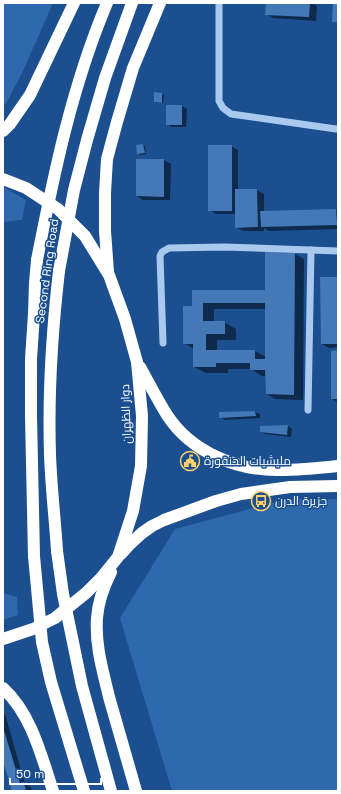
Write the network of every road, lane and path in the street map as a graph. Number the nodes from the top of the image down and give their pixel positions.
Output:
1 (74, 3) edge
2 (107, 3) edge
3 (132, 3) edge
4 (160, 3) edge
5 (219, 3) edge
6 (336, 129) dead end
7 (3, 131) edge
8 (3, 179) edge
9 (311, 250) junction
10 (338, 251) edge
11 (108, 275) junction
12 (163, 343) dead end
13 (137, 362) junction
14 (308, 410) dead end
15 (338, 466) edge
16 (338, 486) edge
17 (118, 557) junction
18 (3, 639) edge
19 (3, 688) edge
20 (52, 791) edge
21 (84, 791) edge
22 (111, 791) edge
23 (136, 791) edge

1 - 7 highway
2 - 21 highway, Second Ring Road, bridge
3 - 22 highway, Second Ring Road, bridge
4 - 11 highway
5 - 6 street
8 - 11 highway, دوار الظهران
9 - 10 street
9 - 12 street
9 - 14 street
11 - 13 highway, دوار الظهران
13 - 15 highway
13 - 17 highway, دوار الظهران
16 - 17 highway
17 - 18 highway, دوار الظهران
17 - 23 highway
19 - 20 highway

